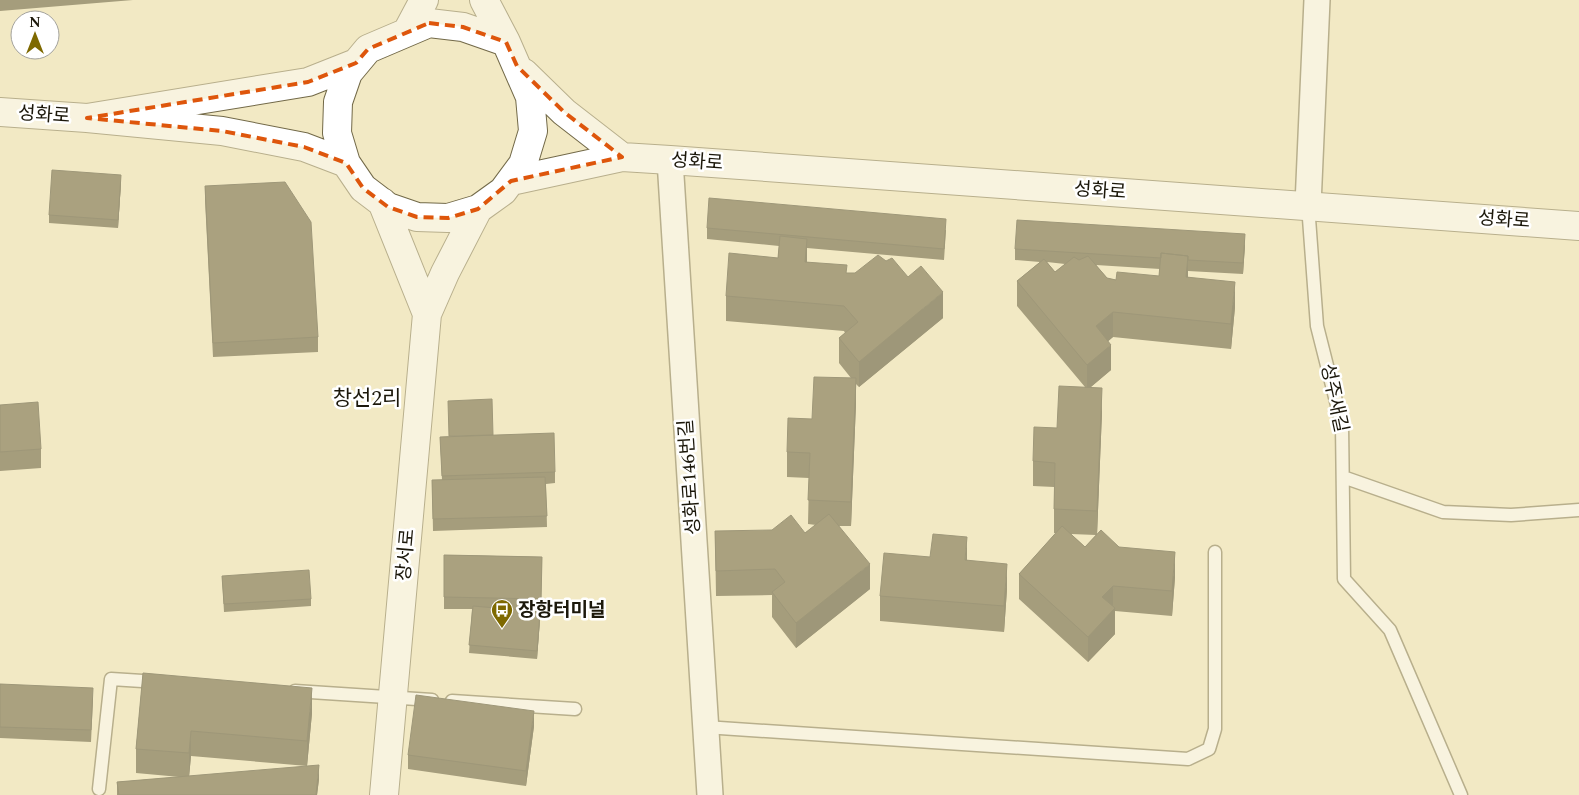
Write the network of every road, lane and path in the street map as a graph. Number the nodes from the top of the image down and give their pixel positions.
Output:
1 (424, 0) edge
2 (484, 0) edge
3 (1317, 0) edge
4 (408, 30) junction
5 (506, 42) junction
6 (356, 63) junction
7 (517, 66) junction
8 (0, 112) edge
9 (88, 118) junction
10 (622, 157) junction
11 (670, 160) junction
12 (346, 163) junction
13 (511, 181) junction
14 (382, 202) junction
15 (1308, 205) junction
16 (478, 209) junction
17 (1579, 226) edge
18 (427, 314) junction
19 (1343, 478) junction
20 (1579, 510) edge
21 (1215, 552) dead end
22 (170, 682) edge
23 (287, 690) edge
24 (394, 697) junction
25 (575, 710) dead end
26 (706, 727) junction
27 (99, 789) dead end
28 (384, 795) edge
29 (710, 795) edge
30 (1461, 795) edge

1 - 4 street
2 - 5 street
3 - 15 street, 성주새길
4 - 5 street
4 - 6 street
5 - 7 street
6 - 9 street
6 - 12 street
7 - 10 street
7 - 13 street
8 - 9 street, 성화로
9 - 12 street
10 - 11 street, 성화로
10 - 13 street, 성화로
11 - 15 street, 성화로
11 - 26 street, 성화로146번길
12 - 14 street
13 - 16 street
14 - 16 street
14 - 18 street
15 - 17 street, 성화로
15 - 19 lane, 성주새길
16 - 18 street
18 - 24 street, 장서로
19 - 20 lane
19 - 30 lane, 성주새길
21 - 26 lane
22 - 27 lane
23 - 24 lane
24 - 25 lane
24 - 28 street, 장서로
26 - 29 street, 성화로146번길

